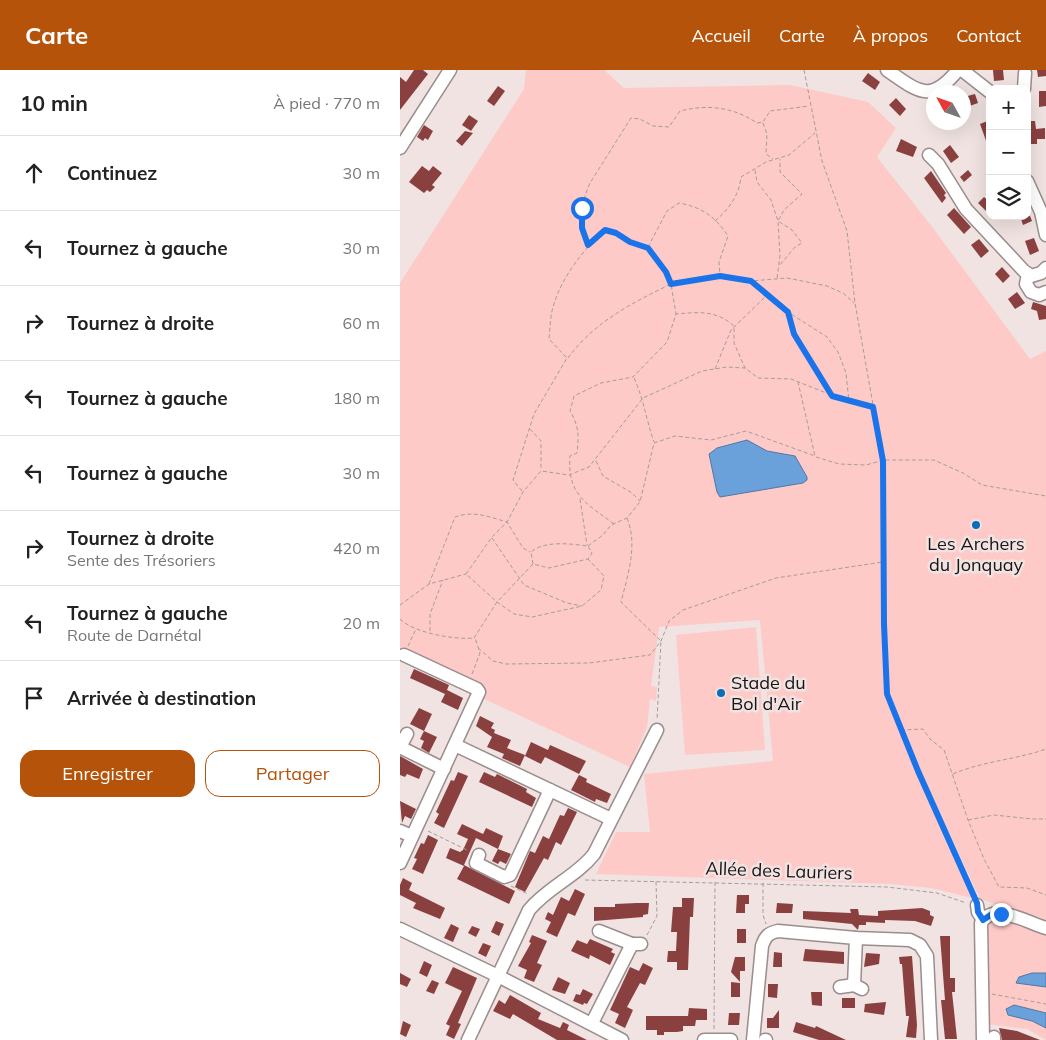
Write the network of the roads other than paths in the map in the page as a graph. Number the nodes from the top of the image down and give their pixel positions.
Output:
1 (450, 70) edge
2 (887, 70) edge
3 (960, 70) edge
4 (1026, 73) dead end
5 (1024, 85) edge
6 (986, 89) edge
7 (400, 148) edge
8 (929, 154) dead end
9 (1031, 190) edge
10 (1046, 235) edge
11 (1046, 268) edge
12 (1028, 274) junction
13 (1046, 292) edge
14 (404, 655) road end
15 (656, 730) road end
16 (407, 734) dead end
17 (455, 745) junction
18 (444, 769) junction
19 (550, 790) junction
20 (611, 819) junction
21 (400, 831) edge
22 (416, 832) junction
23 (475, 854) road end
24 (400, 862) edge
25 (1046, 928) edge
26 (400, 930) edge
27 (599, 931) dead end
28 (856, 938) junction
29 (498, 976) junction
30 (840, 987) dead end
31 (592, 1023) junction
32 (709, 1038) edge
33 (990, 1039) edge
34 (468, 1040) edge
35 (622, 1040) edge
36 (731, 1040) edge
37 (753, 1040) edge
38 (931, 1040) edge

1 - 7 street
2 - 3 street
3 - 6 street
4 - 5 street
8 - 12 street
9 - 10 street
11 - 12 street
12 - 13 street
14 - 17 street
15 - 20 street
16 - 18 street
17 - 18 street
17 - 19 street
18 - 22 street
19 - 20 street
19 - 23 street
20 - 29 street
21 - 22 street
22 - 24 street
25 - 33 street
26 - 29 street
27 - 31 street
28 - 30 street
28 - 37 street
28 - 38 street
29 - 31 street
29 - 34 street
31 - 35 street
32 - 36 street

